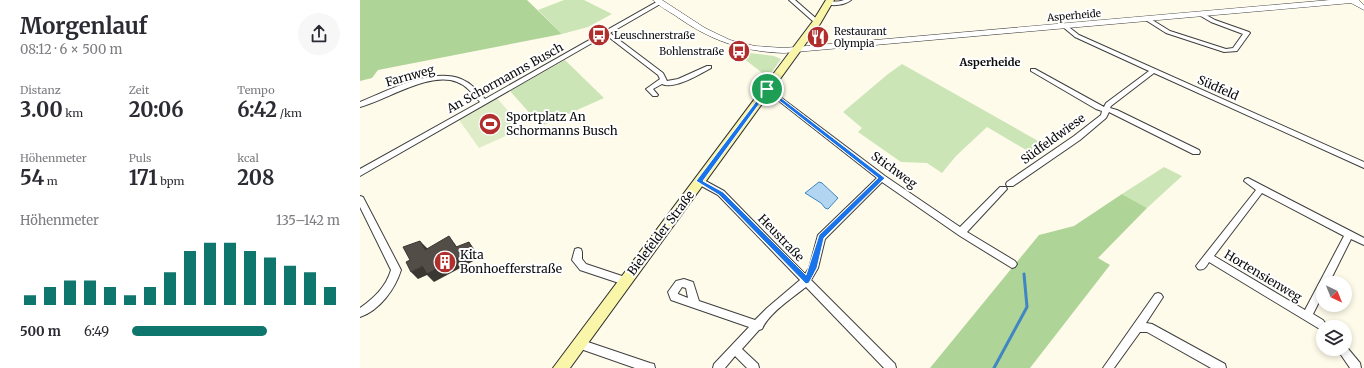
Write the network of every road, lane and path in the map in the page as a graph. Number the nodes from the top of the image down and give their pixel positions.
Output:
1 (792, 0) edge
2 (848, 0) edge
3 (1352, 0) edge
4 (1355, 0) edge
5 (659, 1) edge
6 (829, 1) edge
7 (1364, 8) edge
8 (1201, 14) junction
9 (1147, 19) junction
10 (817, 22) junction
11 (1065, 26) junction
12 (607, 33) junction
13 (794, 51) junction
14 (709, 66) dead end
15 (1033, 70) dead end
16 (1152, 71) junction
17 (664, 82) junction
18 (767, 89) junction
19 (654, 95) dead end
20 (484, 102) junction
21 (360, 105) edge
22 (1106, 110) junction
23 (1196, 152) dead end
24 (1364, 165) edge
25 (360, 172) edge
26 (882, 178) junction
27 (699, 181) junction
28 (1248, 181) dead end
29 (1262, 189) junction
30 (360, 198) edge
31 (961, 232) junction
32 (1349, 234) junction
33 (1364, 242) edge
34 (578, 252) dead end
35 (1208, 257) junction
36 (1012, 264) dead end
37 (1201, 266) dead end
38 (1327, 276) edge
39 (625, 280) junction
40 (806, 281) junction
41 (1158, 297) dead end
42 (1316, 298) edge
43 (695, 305) dead end
44 (360, 313) edge
45 (1307, 316) junction
46 (1316, 322) edge
47 (758, 326) junction
48 (1137, 328) junction
49 (579, 344) junction
50 (735, 349) junction
51 (1348, 356) edge
52 (1357, 367) edge
53 (561, 368) edge
54 (650, 368) edge
55 (718, 368) edge
56 (754, 368) edge
57 (892, 368) edge
58 (1108, 368) edge
59 (1221, 368) edge

1 - 10 street
2 - 6 street
3 - 4 street, Asperheide
3 - 7 street
3 - 8 street, Asperheide
5 - 12 street, An Schormanns Busch
5 - 13 street
6 - 10 main road, Bielefelder Straße
8 - 9 street, Asperheide
8 - 9 street
9 - 11 street, Asperheide
10 - 13 main road, Bielefelder Straße
11 - 13 street, Asperheide
11 - 16 street, Südfeld
12 - 17 street
12 - 20 street, An Schormanns Busch
13 - 18 main road, Bielefelder Straße
14 - 17 street
15 - 22 street
16 - 22 street, Südfeldwiese
16 - 24 street, Südfeld
17 - 19 street
18 - 26 street, Stichweg
18 - 27 main road, Bielefelder Straße
20 - 21 street, Farnweg
20 - 25 street, An Schormanns Busch
22 - 23 street
22 - 31 street, Südfeldwiese
26 - 31 street, Stichweg
26 - 40 street
27 - 39 main road, Bielefelder Straße
27 - 40 street, Heustraße
28 - 29 street
29 - 32 street
29 - 35 street, Hortensienweg
30 - 44 street
31 - 36 street, Stichweg
32 - 33 street
32 - 38 street
34 - 39 street
35 - 37 street, Hortensienweg
35 - 45 street, Hortensienweg
39 - 49 main road, Bielefelder Straße
40 - 47 street
40 - 57 street, Heustraße
41 - 48 street
42 - 45 street
43 - 47 street
45 - 46 street, Hortensienweg
47 - 50 street
48 - 58 street
48 - 59 street
49 - 53 main road, Bielefelder Straße
49 - 54 street
50 - 55 street
50 - 56 street
51 - 52 street

